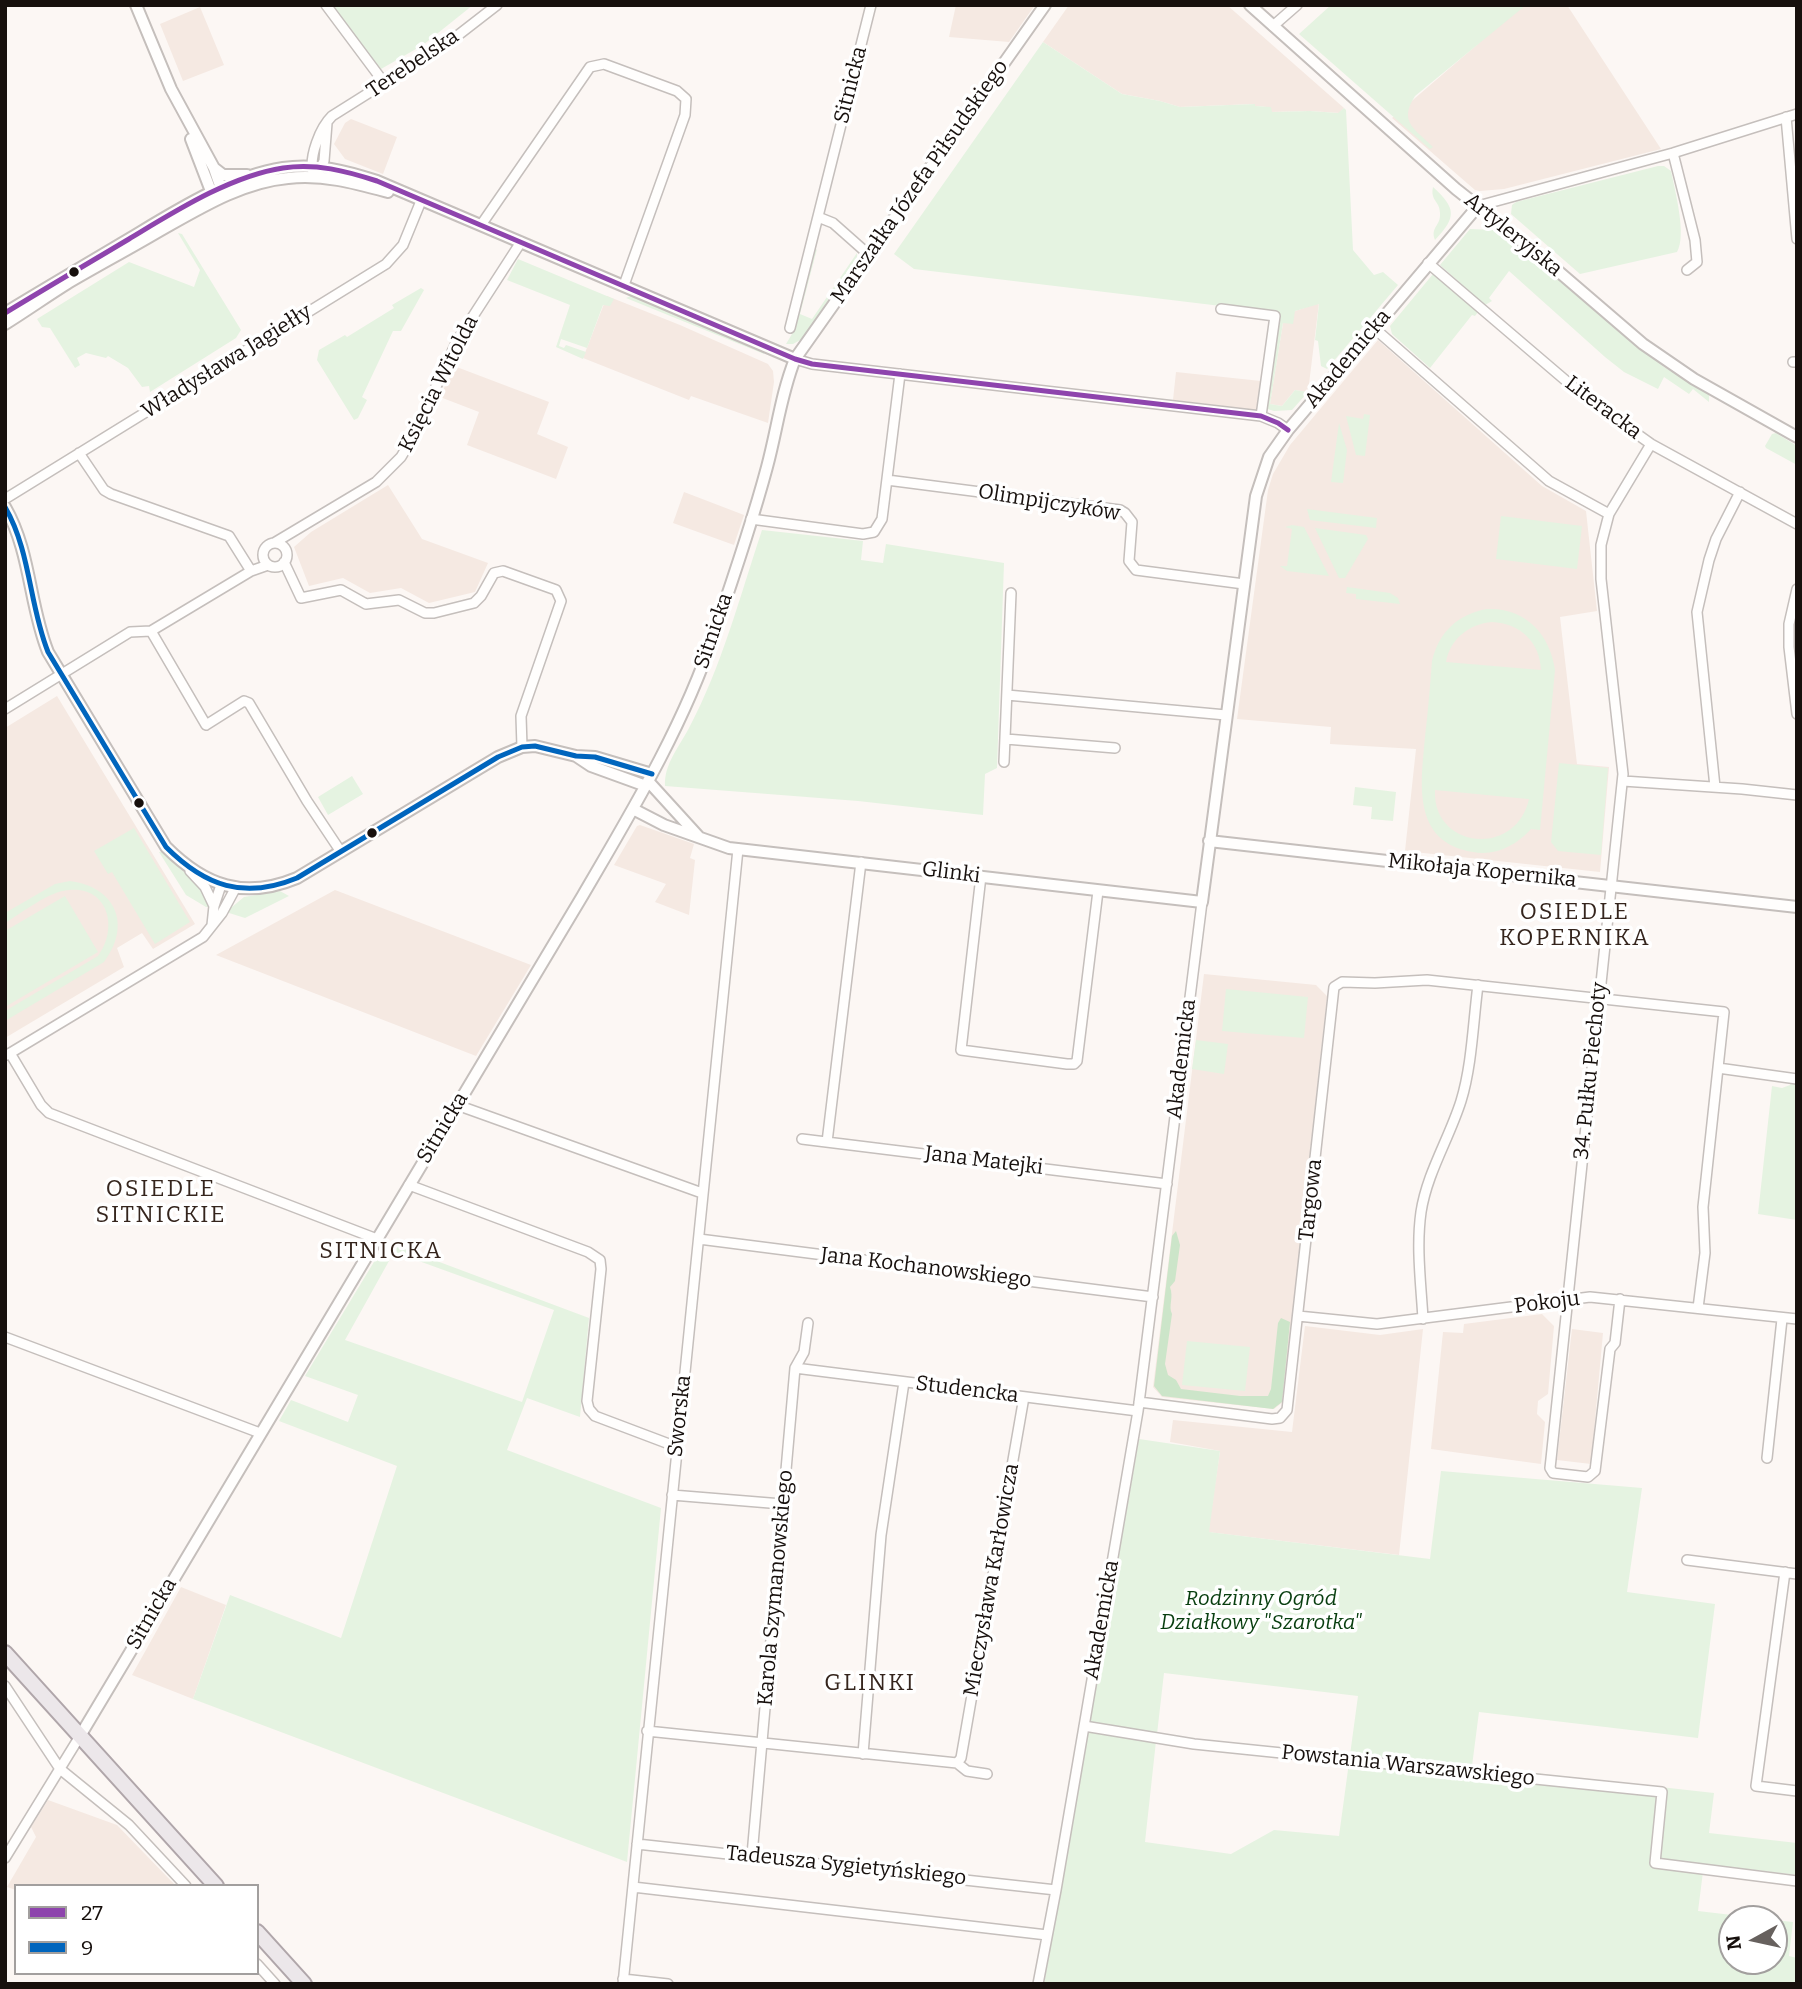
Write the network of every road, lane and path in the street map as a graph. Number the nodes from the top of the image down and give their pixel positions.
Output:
1 (136, 5) edge
2 (326, 5) edge
3 (497, 5) edge
4 (871, 5) edge
5 (1045, 5) edge
6 (1250, 5) edge
7 (1297, 5) edge
8 (1273, 26) junction
9 (385, 84) junction
10 (181, 109) junction
11 (1797, 114) edge
12 (1786, 117) junction
13 (327, 121) junction
14 (325, 150) junction
15 (1673, 153) junction
16 (214, 168) junction
17 (316, 170) junction
18 (347, 171) junction
19 (260, 173) junction
20 (218, 195) junction
21 (421, 201) junction
22 (1478, 206) junction
23 (818, 217) junction
24 (481, 225) junction
25 (1797, 239) edge
26 (521, 242) junction
27 (868, 254) junction
28 (1428, 263) junction
29 (1687, 270) dead end
30 (624, 285) junction
31 (1221, 309) dead end
32 (5, 313) edge
33 (5, 324) edge
34 (790, 328) dead end
35 (1374, 328) junction
36 (795, 359) junction
37 (900, 374) junction
38 (1261, 416) junction
39 (1288, 430) junction
40 (1797, 437) edge
41 (1651, 444) junction
42 (79, 453) junction
43 (887, 480) junction
44 (1740, 492) junction
45 (5, 499) edge
46 (5, 508) edge
47 (1609, 514) junction
48 (751, 519) junction
49 (1797, 524) edge
50 (301, 529) junction
51 (274, 543) junction
52 (285, 549) junction
53 (265, 560) junction
54 (284, 562) junction
55 (251, 570) junction
56 (1244, 584) junction
57 (1797, 589) edge
58 (1011, 593) dead end
59 (150, 631) junction
60 (61, 675) junction
61 (1007, 695) junction
62 (5, 709) edge
63 (1797, 714) edge
64 (1226, 715) junction
65 (1006, 739) junction
66 (522, 747) junction
67 (1115, 748) dead end
68 (1004, 762) dead end
69 (649, 781) junction
70 (1623, 781) junction
71 (1715, 787) junction
72 (1797, 795) edge
73 (633, 809) junction
74 (701, 839) junction
75 (1209, 841) junction
76 (738, 849) junction
77 (341, 852) junction
78 (861, 862) junction
79 (184, 864) junction
80 (981, 876) junction
81 (221, 885) junction
82 (1611, 886) junction
83 (236, 887) junction
84 (1098, 891) junction
85 (1202, 902) junction
86 (214, 906) junction
87 (1797, 907) edge
88 (212, 925) junction
89 (1478, 985) junction
90 (1599, 998) junction
91 (8, 1054) edge
92 (1718, 1068) junction
93 (1797, 1079) edge
94 (457, 1105) junction
95 (802, 1139) dead end
96 (827, 1142) junction
97 (1167, 1184) junction
98 (409, 1185) junction
99 (702, 1193) junction
100 (377, 1238) junction
101 (699, 1239) junction
102 (1153, 1297) junction
103 (1567, 1299) junction
104 (1620, 1299) junction
105 (1698, 1308) junction
106 (1298, 1316) junction
107 (1423, 1319) junction
108 (1782, 1319) junction
109 (1797, 1320) edge
110 (807, 1323) dead end
111 (5, 1336) edge
112 (795, 1368) junction
113 (904, 1382) junction
114 (1024, 1397) junction
115 (1139, 1407) junction
116 (1283, 1416) joint
117 (260, 1433) junction
118 (677, 1447) junction
119 (1767, 1458) dead end
120 (671, 1495) junction
121 (782, 1504) junction
122 (1688, 1560) dead end
123 (1785, 1572) junction
124 (1797, 1574) edge
125 (5, 1653) edge
126 (5, 1686) edge
127 (1084, 1726) junction
128 (647, 1731) junction
129 (80, 1736) junction
130 (763, 1743) junction
131 (863, 1754) junction
132 (957, 1763) junction
133 (60, 1769) junction
134 (986, 1774) dead end
135 (1797, 1791) edge
136 (637, 1844) junction
137 (752, 1855) junction
138 (5, 1858) edge
139 (1797, 1881) edge
140 (184, 1884) edge
141 (214, 1884) edge
142 (633, 1887) junction
143 (1056, 1890) junction
144 (259, 1934) edge
145 (1046, 1935) junction
146 (259, 1966) edge
147 (623, 1982) edge
148 (275, 1984) edge
149 (304, 1984) edge
150 (668, 1984) edge
151 (1038, 1984) edge

1 - 10 street
2 - 9 street
3 - 9 street, Terebelska
4 - 23 street, Sitnicka
5 - 27 street, Marszałka Józefa Piłsudskiego
6 - 8 street, Artyleryjska
7 - 8 street
8 - 22 street, Artyleryjska
9 - 13 street, Terebelska
10 - 16 street
10 - 20 street
11 - 12 street
12 - 15 street
12 - 25 street
13 - 14 street
13 - 17 street
14 - 17 street
14 - 18 street
15 - 22 street
15 - 29 street
16 - 19 street
16 - 20 street
17 - 18 street
17 - 19 street
17 - 20 street
17 - 21 street
18 - 21 street
19 - 20 street
20 - 32 street
20 - 33 street
21 - 24 street
21 - 42 street, Władysława Jagiełły
22 - 28 street, Akademicka
22 - 40 street, Artyleryjska
23 - 27 street
23 - 34 street, Sitnicka
24 - 26 street
24 - 30 street
26 - 30 street
26 - 50 street, Księcia Witolda
27 - 36 street, Marszałka Józefa Piłsudskiego
28 - 35 street, Akademicka
28 - 41 street, Literacka
30 - 36 street
31 - 38 street
35 - 39 street, Akademicka
35 - 47 street
36 - 37 street
36 - 48 street, Sitnicka
37 - 38 street
37 - 43 street
38 - 39 street
39 - 56 street, Akademicka
41 - 44 street, Literacka
41 - 47 street, 34. Pułku Piechoty
42 - 45 street, Władysława Jagiełły
42 - 55 street
43 - 48 street
43 - 56 street, Olimpijczyków
44 - 49 street, Literacka
44 - 71 street
46 - 60 street
47 - 70 street, 34. Pułku Piechoty
48 - 69 street, Sitnicka
50 - 51 street, Księcia Witolda
50 - 52 street, Księcia Witolda
51 - 52 street
51 - 53 street
52 - 54 street
53 - 54 street
53 - 55 street
54 - 66 street
55 - 59 street
56 - 64 street, Akademicka
57 - 63 street
58 - 61 street
59 - 60 street
59 - 77 street
60 - 62 street
60 - 79 street
61 - 64 street
61 - 65 street
64 - 75 street, Akademicka
65 - 67 street
65 - 68 street
66 - 69 street
66 - 77 street
69 - 73 street, Sitnicka
69 - 74 street
70 - 71 street
70 - 82 street, 34. Pułku Piechoty
71 - 72 street
73 - 74 street, Glinki
73 - 94 street, Sitnicka
74 - 76 street, Glinki
75 - 82 street, Mikołaja Kopernika
75 - 85 street, Akademicka
76 - 78 street, Glinki
76 - 99 street, Sworska
77 - 83 street
78 - 80 street, Glinki
78 - 96 street
79 - 81 street
79 - 86 street
80 - 84 street, Glinki
80 - 84 street
81 - 83 street
81 - 86 street
82 - 87 street, Mikołaja Kopernika
82 - 90 street, 34. Pułku Piechoty
83 - 88 street
84 - 85 street, Glinki
85 - 97 street, Akademicka
86 - 88 street
88 - 91 street
89 - 90 street
89 - 106 street, Targowa
89 - 107 street
90 - 92 street
90 - 103 street, 34. Pułku Piechoty
91 - 100 street
92 - 93 street
92 - 105 street
94 - 98 street, Sitnicka
94 - 99 street
95 - 96 street, Jana Matejki
96 - 97 street, Jana Matejki
97 - 102 street, Akademicka
98 - 100 street, Sitnicka
98 - 118 street
99 - 101 street, Sworska
100 - 117 street, Sitnicka
101 - 102 street, Jana Kochanowskiego
101 - 118 street, Sworska
102 - 115 street, Akademicka
103 - 104 street, Pokoju
103 - 104 street, 34. Pułku Piechoty
103 - 107 street, Pokoju
104 - 105 street, Pokoju
105 - 108 street, Pokoju
106 - 107 street, Pokoju
106 - 116 street, Targowa
108 - 109 street, Pokoju
108 - 119 street
110 - 112 street, Karola Szymanowskiego
111 - 117 street
112 - 113 street, Studencka
112 - 121 street, Karola Szymanowskiego
113 - 114 street, Studencka
113 - 131 street
114 - 115 street, Studencka
114 - 132 street, Mieczysława Karłowicza
115 - 116 street, Studencka
115 - 127 street, Akademicka
117 - 129 street, Sitnicka
118 - 120 street, Sworska
120 - 121 street
120 - 128 street, Sworska
121 - 130 street, Karola Szymanowskiego
122 - 123 street
123 - 124 street
123 - 135 street
125 - 129 main road
126 - 133 street
127 - 139 street, Powstania Warszawskiego
127 - 143 street, Akademicka
128 - 130 street
128 - 136 street, Sworska
129 - 133 street, Sitnicka
129 - 141 main road
130 - 131 street
130 - 137 street, Karola Szymanowskiego
131 - 132 street
132 - 134 street
133 - 138 street, Sitnicka
133 - 140 street
136 - 137 street, Tadeusza Sygietyńskiego
136 - 142 street, Sworska
137 - 143 street, Tadeusza Sygietyńskiego
142 - 145 street, Tadeusza Sygietyńskiego
142 - 147 street, Sworska
143 - 145 street, Akademicka
144 - 149 main road
145 - 151 street, Akademicka
146 - 148 street
147 - 150 street

